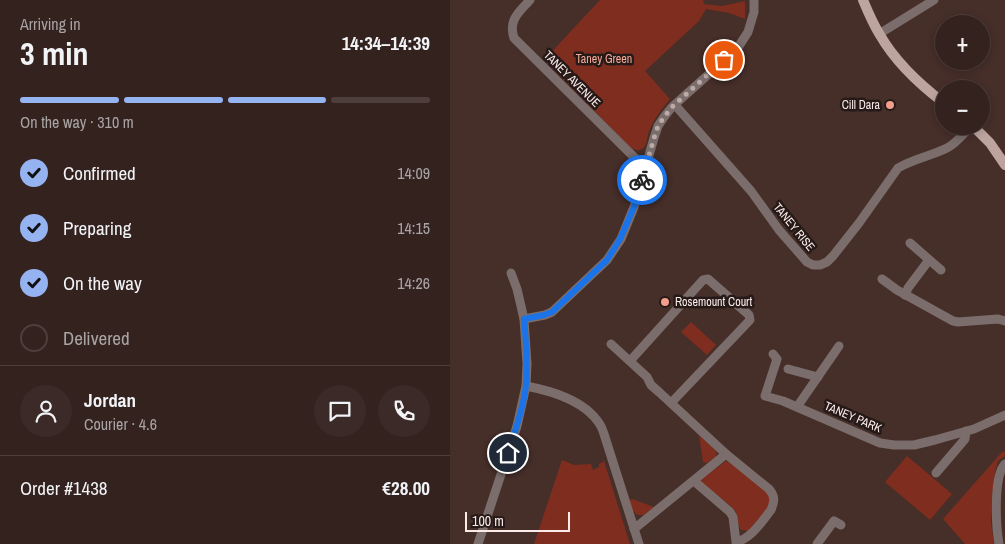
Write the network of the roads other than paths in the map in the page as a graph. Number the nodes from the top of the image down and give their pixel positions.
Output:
1 (530, 0) edge
2 (754, 0) edge
3 (863, 0) edge
4 (934, 0) edge
5 (879, 34) junction
6 (935, 96) edge
7 (675, 105) junction
8 (963, 135) edge
9 (982, 135) edge
10 (1005, 165) edge
11 (645, 168) junction
12 (910, 243) dead end
13 (929, 260) junction
14 (941, 270) dead end
15 (511, 273) dead end
16 (882, 279) dead end
17 (905, 294) junction
18 (524, 319) junction
19 (1005, 321) edge
20 (610, 344) dead end
21 (839, 346) dead end
22 (773, 354) dead end
23 (630, 361) junction
24 (788, 369) dead end
25 (818, 377) junction
26 (526, 386) junction
27 (671, 403) junction
28 (797, 407) junction
29 (1005, 415) edge
30 (966, 431) junction
31 (726, 454) junction
32 (1005, 464) edge
33 (936, 473) dead end
34 (694, 481) junction
35 (841, 525) dead end
36 (634, 529) junction
37 (823, 536) junction
38 (478, 544) edge
39 (639, 544) edge
40 (817, 544) edge
41 (830, 544) edge
42 (999, 544) edge

1 - 11 street, TANEY AVENUE
2 - 7 street
3 - 5 main road
4 - 5 street
5 - 6 main road
7 - 8 street, TANEY RISE
7 - 11 street
9 - 10 main road
11 - 18 street
12 - 13 street
13 - 14 street
13 - 17 street
15 - 18 street
16 - 17 street
17 - 19 street
18 - 26 street
20 - 23 street
21 - 25 street
22 - 28 street, TANEY PARK
23 - 27 street
23 - 27 street
24 - 25 street
25 - 28 street
26 - 36 street
26 - 38 street
27 - 31 street
28 - 30 street, TANEY PARK
29 - 30 street, TANEY PARK
30 - 33 street
31 - 34 street
31 - 34 street
32 - 42 street
34 - 36 street
35 - 37 street
36 - 39 street
37 - 40 street
37 - 41 street

